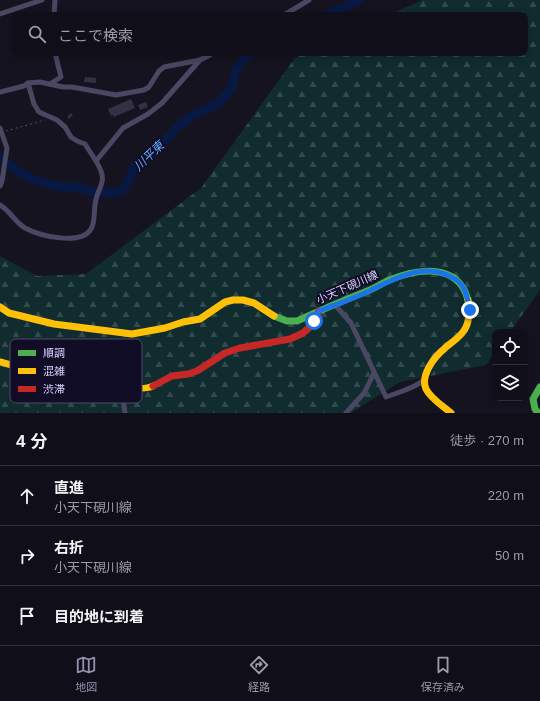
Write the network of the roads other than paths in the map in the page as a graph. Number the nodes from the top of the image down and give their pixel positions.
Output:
1 (42, 0) edge
2 (55, 0) edge
3 (309, 0) edge
4 (54, 12) edge
5 (289, 12) edge
6 (0, 14) edge
7 (55, 56) edge
8 (208, 56) edge
9 (200, 60) junction
10 (28, 83) junction
11 (50, 84) junction
12 (0, 92) edge
13 (1, 130) edge
14 (96, 161) junction
15 (0, 186) edge
16 (0, 205) edge
17 (338, 304) junction
18 (0, 307) edge
19 (319, 311) junction
20 (0, 362) edge
21 (10, 365) edge
22 (374, 373) junction
23 (424, 380) junction
24 (540, 387) edge
25 (142, 389) edge
26 (123, 403) edge
27 (125, 413) edge
28 (346, 413) edge
29 (451, 413) edge
30 (538, 413) edge

1 - 6 street
2 - 4 street
3 - 5 street
7 - 11 street
8 - 9 street
9 - 11 street
9 - 14 street
10 - 11 street
10 - 12 street
10 - 14 street
13 - 15 street
14 - 16 street
17 - 19 main road, 小天下硯川線
17 - 22 street
17 - 23 main road, 小天下硯川線
18 - 19 main road, 小天下硯川線
19 - 25 main road
20 - 21 main road
22 - 23 street
22 - 28 street
23 - 29 main road
24 - 30 main road
26 - 27 street

